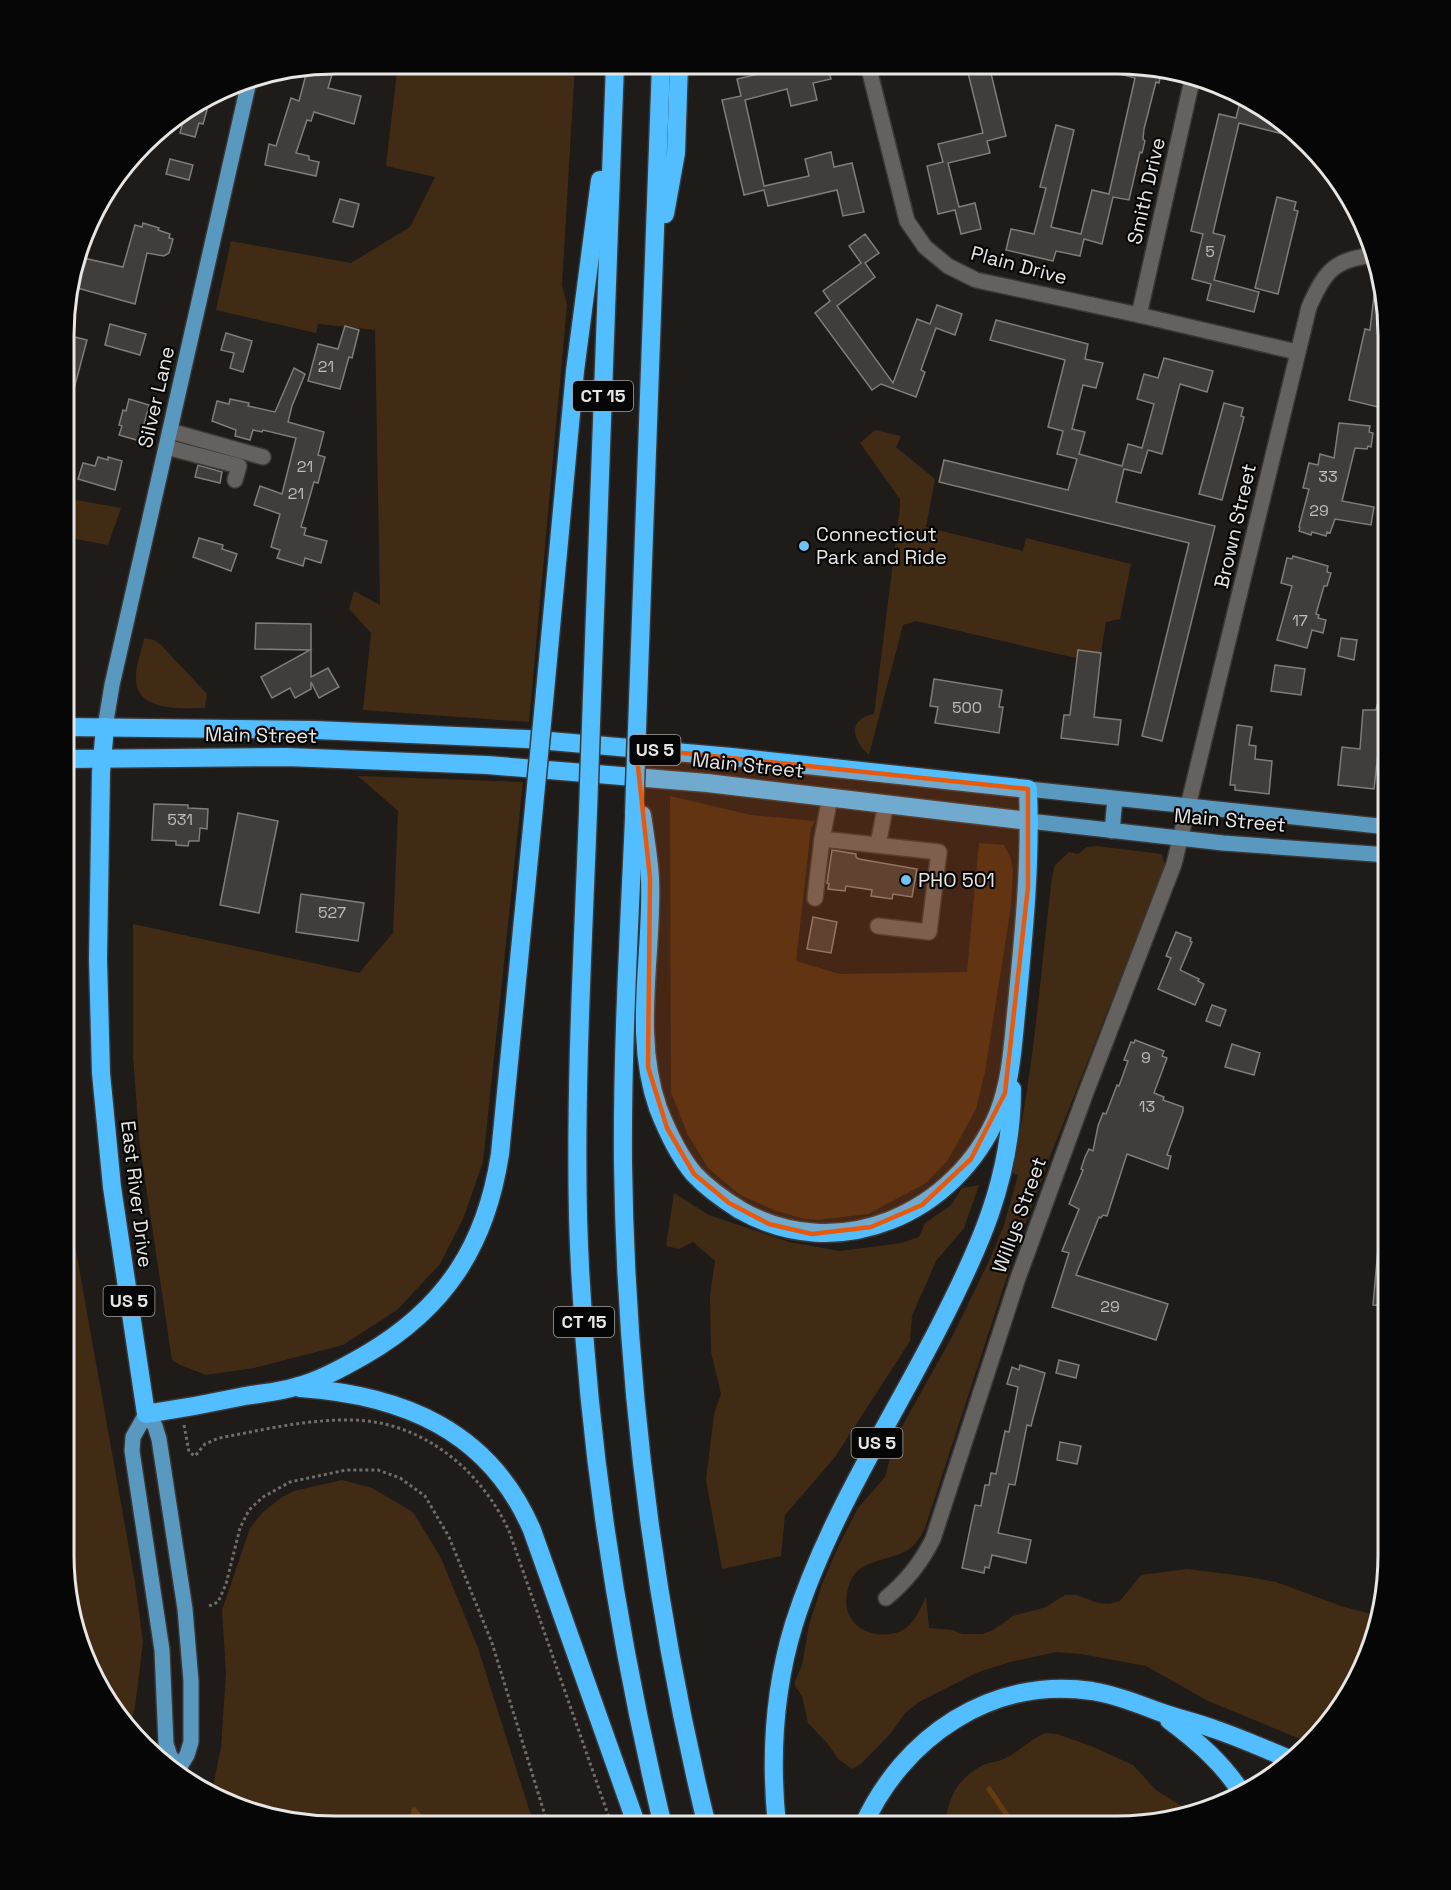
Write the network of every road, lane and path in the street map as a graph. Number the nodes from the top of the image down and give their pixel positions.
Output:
1 (614, 74) edge
2 (661, 74) edge
3 (680, 74) edge
4 (870, 74) edge
5 (1191, 84) edge
6 (248, 88) edge
7 (613, 96) junction
8 (1366, 257) edge
9 (654, 275) junction
10 (1139, 315) junction
11 (1297, 352) junction
12 (170, 431) junction
13 (166, 447) junction
14 (262, 457) dead end
15 (235, 480) dead end
16 (74, 726) edge
17 (105, 727) junction
18 (102, 758) junction
19 (74, 759) edge
20 (837, 768) junction
21 (1028, 789) junction
22 (830, 797) junction
23 (1115, 799) junction
24 (885, 803) junction
25 (1190, 807) junction
26 (638, 814) junction
27 (1029, 820) junction
28 (1378, 826) edge
29 (1112, 831) junction
30 (1182, 838) junction
31 (822, 839) junction
32 (878, 845) junction
33 (1378, 854) edge
34 (815, 898) dead end
35 (878, 927) dead end
36 (1010, 1069) junction
37 (295, 1387) junction
38 (181, 1408) junction
39 (146, 1414) junction
40 (886, 1598) dead end
41 (209, 1606) dead end
42 (1158, 1711) junction
43 (1283, 1757) edge
44 (172, 1760) edge
45 (181, 1767) edge
46 (1237, 1787) edge
47 (545, 1816) edge
48 (609, 1816) edge
49 (633, 1816) edge
50 (661, 1816) edge
51 (705, 1816) edge
52 (776, 1816) edge
53 (869, 1816) edge

1 - 7 highway, CT 15
2 - 9 highway, CT 15
3 - 9 highway
4 - 10 street, Plain Drive
5 - 10 street, Smith Drive
6 - 12 main road, Silver Lane
7 - 37 highway, bridge
7 - 50 highway, CT 15, bridge
8 - 11 street, Brown Street
9 - 26 highway, CT 15, bridge
10 - 11 street, Plain Drive
11 - 25 street, Brown Street
12 - 13 main road, Silver Lane
12 - 14 street
13 - 15 street
13 - 17 main road, Silver Lane
16 - 17 highway, Main Street / US 5
17 - 18 highway, East River Drive
17 - 20 highway, Main Street / US 5
18 - 19 highway, Main Street
18 - 22 highway, Main Street
18 - 39 highway, East River Drive / US 5
20 - 21 highway, Main Street / US 5
20 - 22 highway
21 - 23 main road, Main Street
21 - 27 highway, US 5
22 - 24 highway, Main Street
22 - 31 street
23 - 25 main road, Main Street
23 - 29 main road
24 - 27 highway, Main Street
24 - 32 street
25 - 28 main road, Main Street
25 - 30 street, Brown Street
26 - 36 highway
26 - 51 highway, CT 15
27 - 29 main road, Main Street
27 - 36 highway, US 5
29 - 30 main road, Main Street
30 - 33 main road, Main Street
30 - 40 street, Willys Street
31 - 32 street
31 - 34 street
32 - 35 street
36 - 52 highway, US 5
37 - 38 highway
37 - 49 highway
38 - 39 highway
38 - 48 path
39 - 44 main road, East River Drive
39 - 45 main road, East River Drive
41 - 47 path
42 - 43 highway
42 - 46 highway
42 - 53 highway

